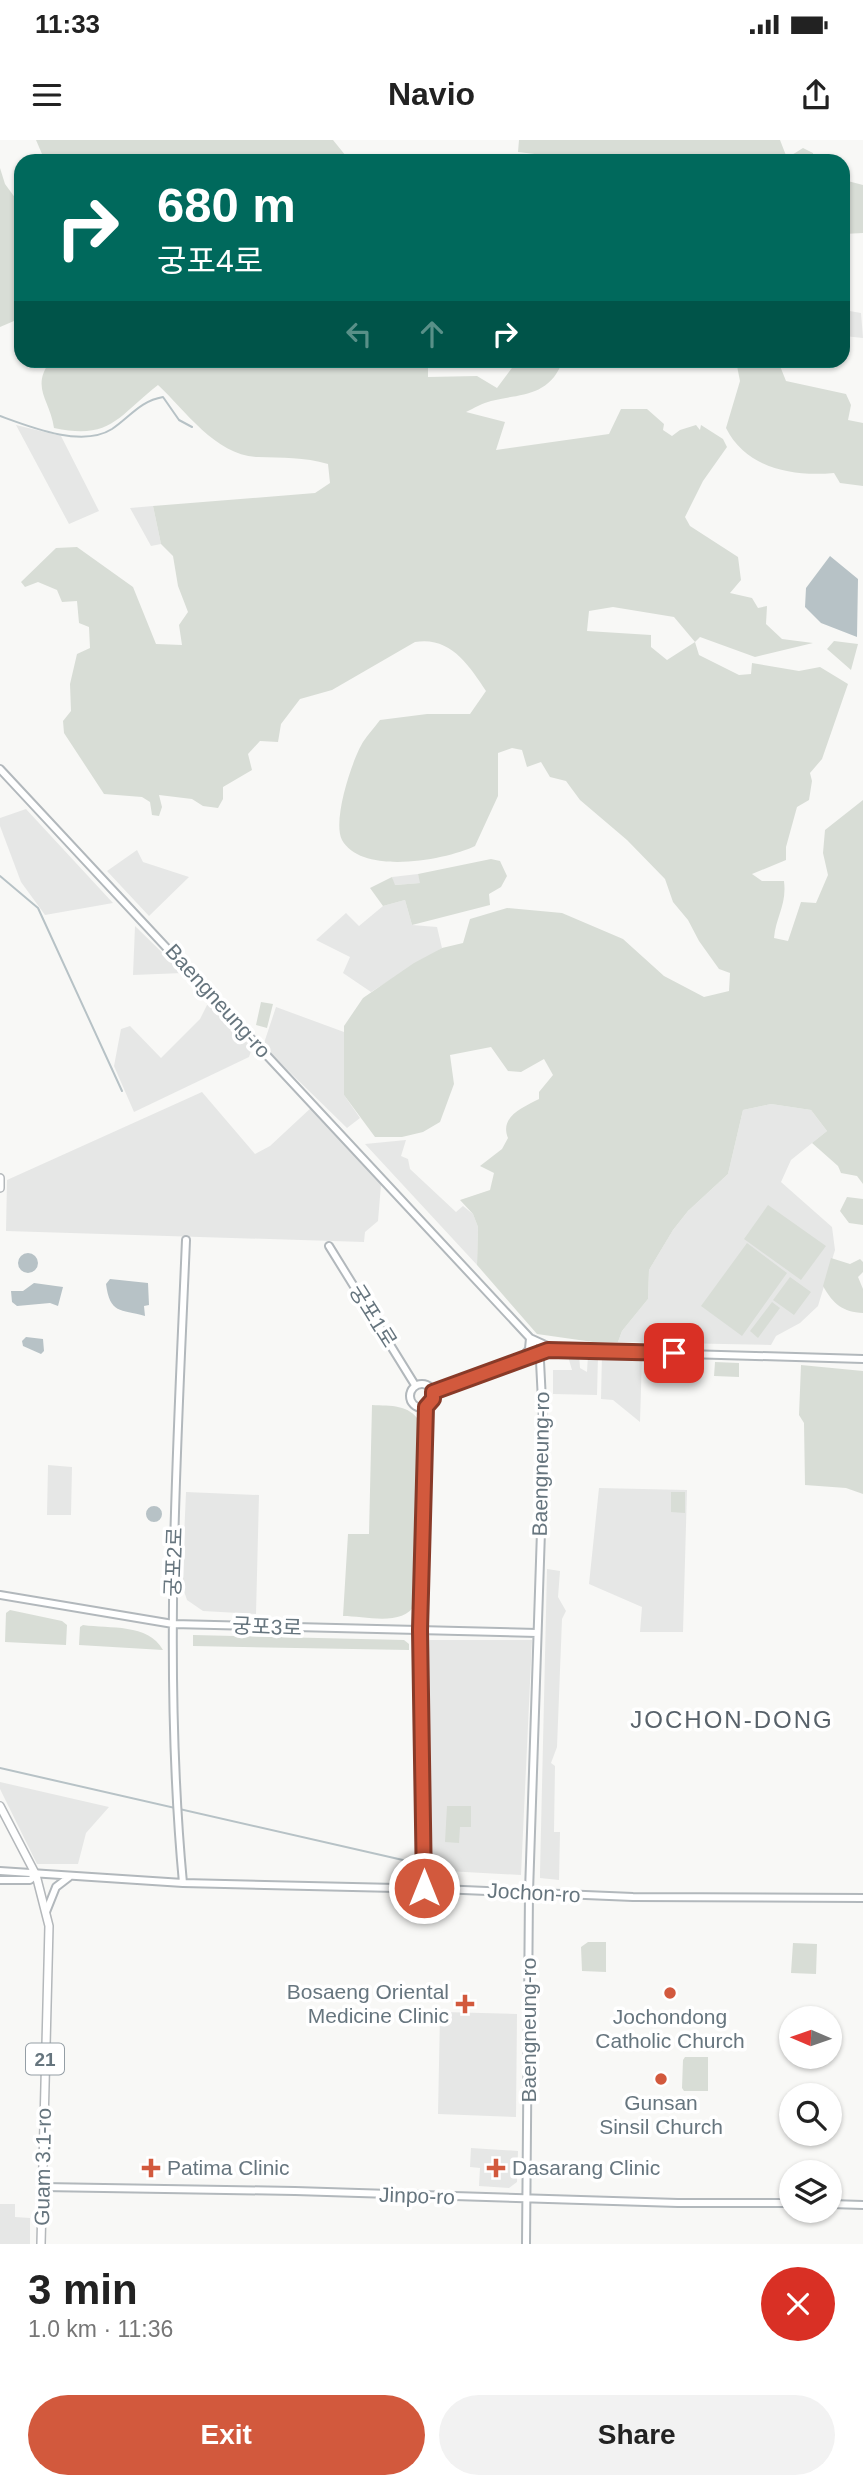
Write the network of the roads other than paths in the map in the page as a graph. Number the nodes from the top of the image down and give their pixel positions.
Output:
1 (0, 769) edge
2 (0, 1179) edge
3 (0, 1188) edge
4 (186, 1241) dead end
5 (330, 1246) dead end
6 (530, 1338) junction
7 (556, 1350) junction
8 (538, 1353) junction
9 (863, 1359) edge
10 (520, 1360) junction
11 (541, 1369) junction
12 (415, 1385) junction
13 (544, 1391) junction
14 (433, 1392) junction
15 (426, 1407) junction
16 (0, 1595) edge
17 (173, 1624) junction
18 (420, 1630) junction
19 (537, 1633) junction
20 (0, 1806) edge
21 (0, 1871) edge
22 (36, 1875) junction
23 (69, 1876) junction
24 (0, 1880) edge
25 (183, 1883) junction
26 (424, 1888) junction
27 (529, 1892) junction
28 (863, 1898) edge
29 (46, 1912) junction
30 (43, 2188) junction
31 (527, 2199) junction
32 (779, 2203) edge
33 (842, 2204) edge
34 (863, 2205) edge
35 (41, 2244) edge
36 (526, 2244) edge

1 - 6 street, Baengneung-ro
2 - 3 main road
4 - 17 street, 궁포2로
5 - 12 street, 궁포1로
6 - 7 street
6 - 8 street, Baengneung-ro
6 - 10 street
7 - 8 street
7 - 9 street
7 - 13 street
8 - 10 street
8 - 11 street, Baengneung-ro
10 - 11 street
10 - 14 street
11 - 13 street, Baengneung-ro
12 - 14 street
12 - 15 street
13 - 19 street, Baengneung-ro
14 - 15 street
15 - 18 street
16 - 17 street, 궁포3로
17 - 18 street, 궁포3로
17 - 25 street, 궁포2로
18 - 19 street, 궁포3로
18 - 26 street
19 - 27 street, Baengneung-ro
20 - 22 main road, Guam 3.1-ro / 21
21 - 22 street, Jochon-ro
22 - 23 street, Jochon-ro
22 - 24 street, Jochon-ro
22 - 29 main road, Guam 3.1-ro / 21
23 - 25 street, Jochon-ro
23 - 29 street
25 - 26 street, Jochon-ro
26 - 27 street, Jochon-ro
27 - 28 street, Jochon-ro
27 - 31 street, Baengneung-ro
29 - 30 main road, Guam 3.1-ro / 21
30 - 31 street, Jinpo-ro
30 - 35 main road, Guam 3.1-ro / 21
31 - 32 street, Jinpo-ro
31 - 36 street, Baengneung-ro
33 - 34 street

